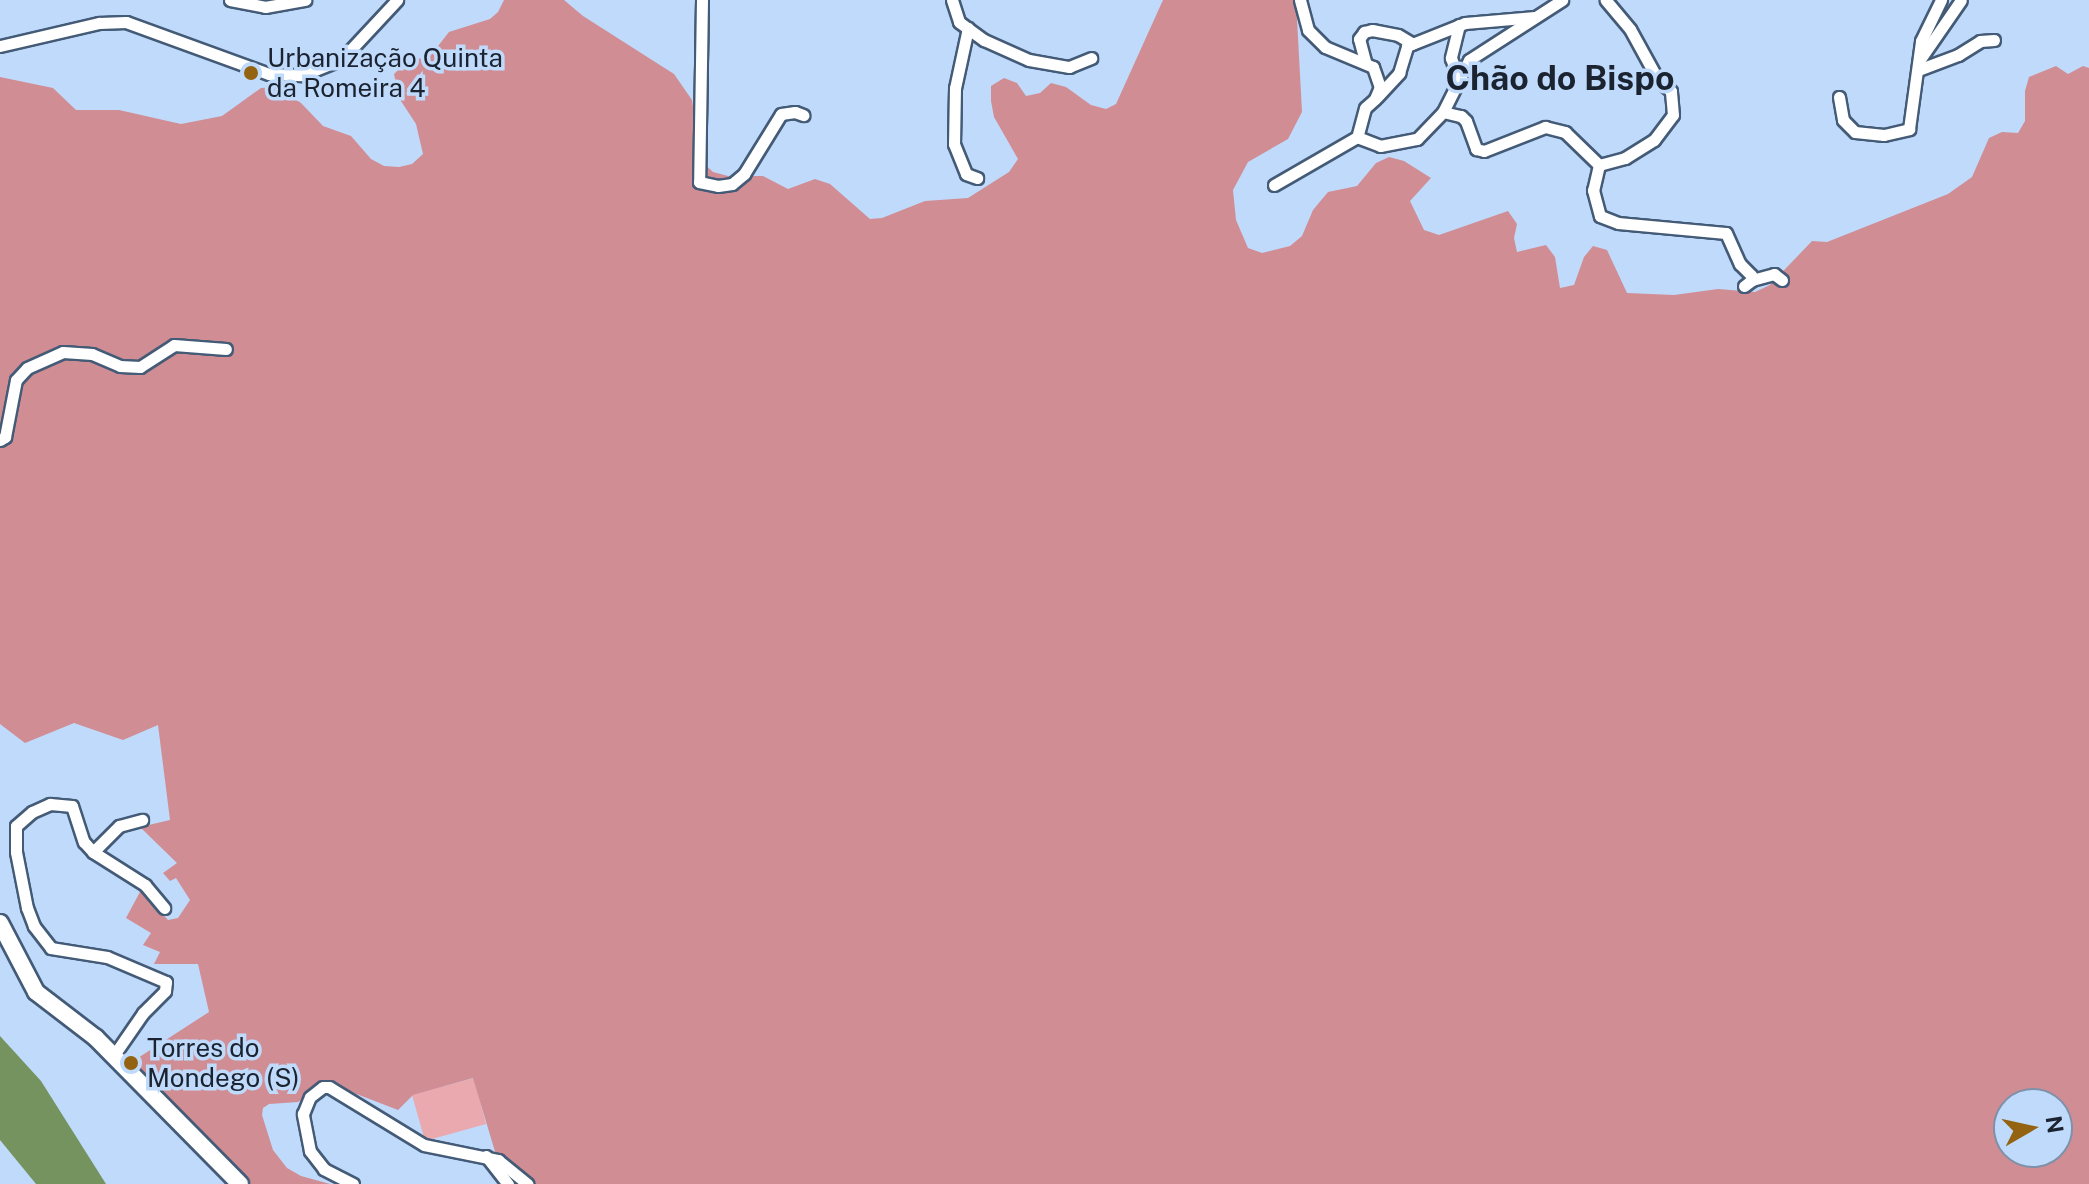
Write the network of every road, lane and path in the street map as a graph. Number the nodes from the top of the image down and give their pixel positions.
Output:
1 (230, 0) edge
2 (305, 0) edge
3 (397, 0) edge
4 (702, 0) edge
5 (952, 0) edge
6 (1300, 0) edge
7 (1606, 0) edge
8 (1941, 0) edge
9 (1961, 0) edge
10 (1557, 3) edge
11 (1536, 17) junction
12 (1459, 25) junction
13 (968, 28) junction
14 (1994, 40) dead end
15 (1413, 44) junction
16 (0, 46) edge
17 (1091, 58) dead end
18 (1365, 61) junction
19 (1920, 64) junction
20 (1459, 80) junction
21 (1839, 97) dead end
22 (1375, 99) junction
23 (1443, 112) junction
24 (803, 115) dead end
25 (1357, 137) junction
26 (1599, 165) junction
27 (977, 178) dead end
28 (1274, 185) dead end
29 (1782, 280) dead end
30 (226, 349) dead end
31 (0, 440) edge
32 (142, 820) dead end
33 (93, 852) junction
34 (164, 908) dead end
35 (0, 923) edge
36 (114, 1055) junction
37 (486, 1156) junction
38 (240, 1184) edge
39 (353, 1184) edge
40 (508, 1184) edge
41 (528, 1184) edge

1 - 2 street
3 - 16 street
4 - 24 street
5 - 13 street
6 - 18 street
7 - 26 street
8 - 19 street
9 - 19 street
10 - 11 street
11 - 12 street
11 - 20 street
12 - 15 street
12 - 20 street
13 - 17 street
13 - 27 street
14 - 19 street
15 - 18 street
15 - 22 street
18 - 22 street
19 - 21 street
20 - 23 street
22 - 25 street
23 - 25 street
23 - 26 street
25 - 28 street
26 - 29 street
30 - 31 street
32 - 33 street
33 - 34 street
33 - 36 street
35 - 36 main road
36 - 38 main road
37 - 39 street
37 - 40 street
37 - 41 street

